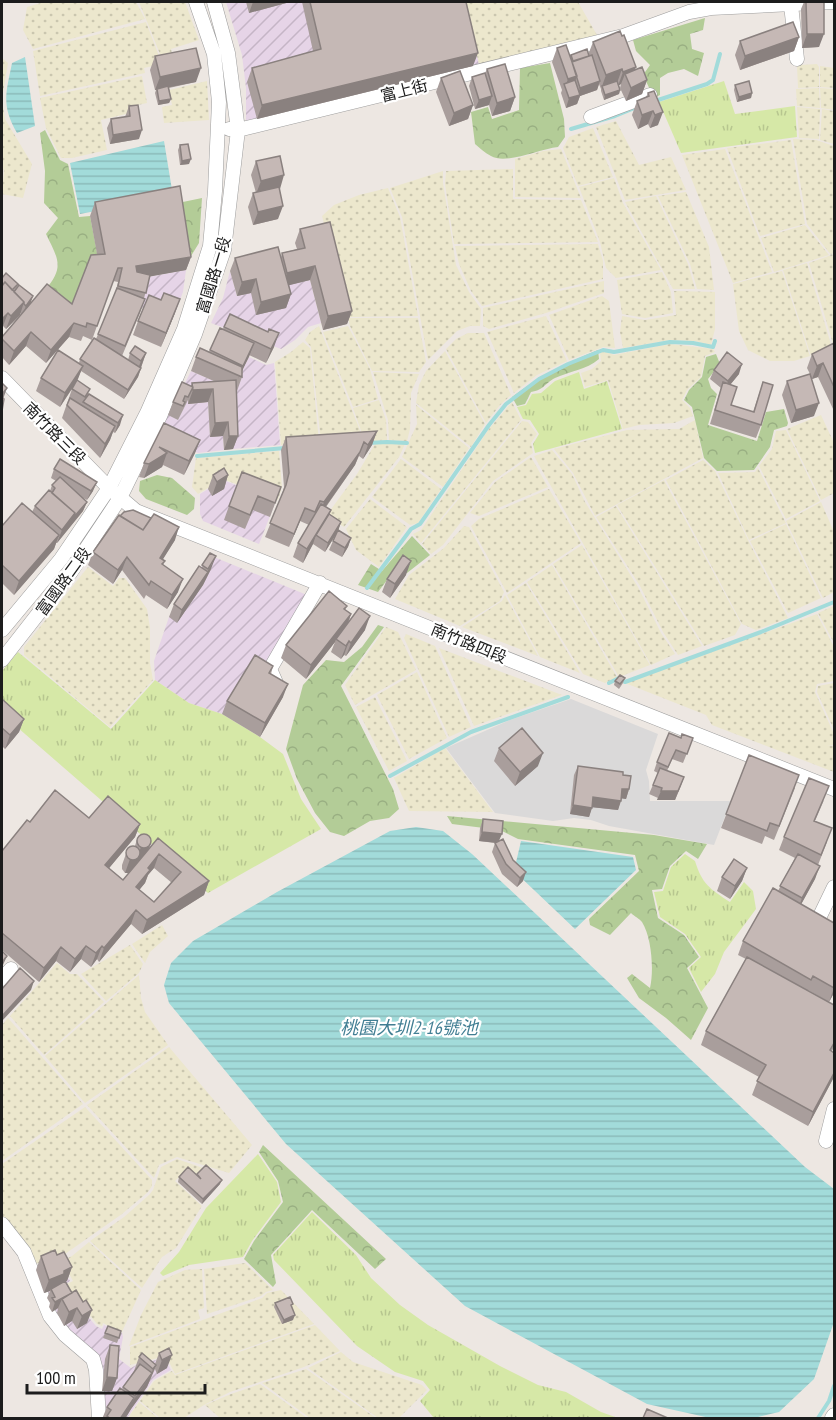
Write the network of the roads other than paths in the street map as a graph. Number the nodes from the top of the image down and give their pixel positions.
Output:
1 (214, 2) edge
2 (834, 2) edge
3 (200, 3) edge
4 (791, 5) junction
5 (797, 59) dead end
6 (650, 95) edge
7 (591, 117) dead end
8 (219, 128) junction
9 (238, 130) junction
10 (2, 378) edge
11 (109, 488) junction
12 (120, 498) junction
13 (320, 584) junction
14 (2, 630) edge
15 (2, 660) edge
16 (277, 685) edge
17 (834, 789) edge
18 (834, 887) edge
19 (820, 915) edge
20 (834, 1109) edge
21 (826, 1141) dead end
22 (2, 1224) edge
23 (99, 1419) edge

1 - 9 street, 富國路一段
2 - 4 street, 富上街
3 - 8 street, 富國路一段
4 - 5 street
4 - 9 street, 富上街
6 - 7 street
8 - 9 street, 富上街
8 - 11 street, 富國路一段
9 - 12 street, 富國路一段
10 - 11 street, 南竹路三段
11 - 12 street, 南竹路四段
11 - 14 street, 富國路二段
12 - 13 street, 南竹路四段
12 - 15 street, 富國路二段
13 - 16 street
13 - 17 street, 南竹路四段
18 - 19 street
20 - 21 street
22 - 23 street

